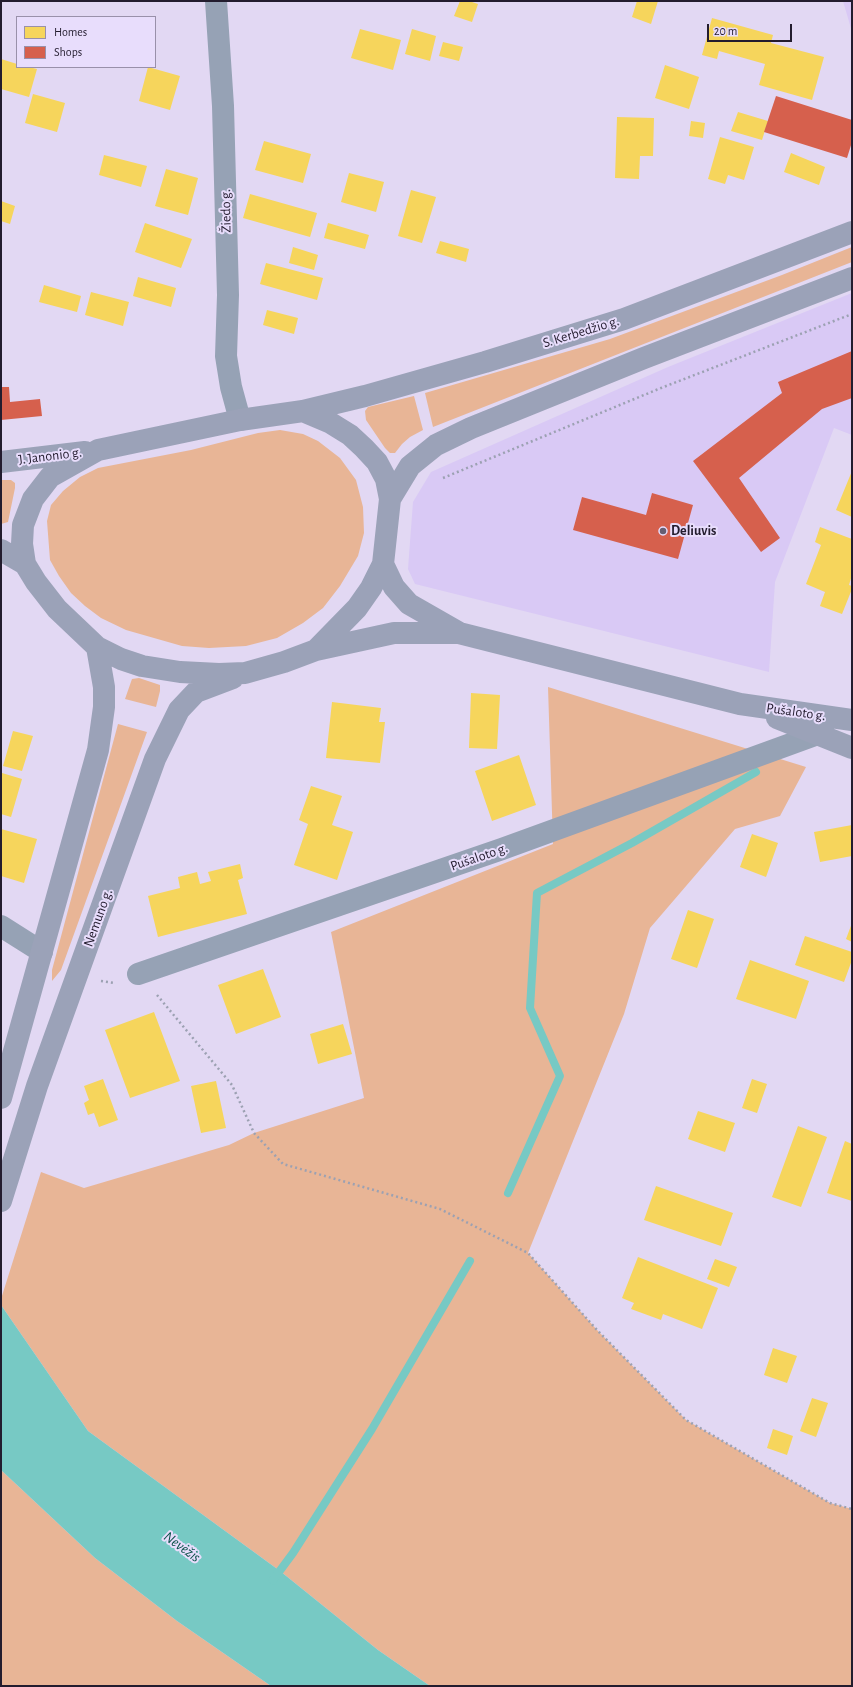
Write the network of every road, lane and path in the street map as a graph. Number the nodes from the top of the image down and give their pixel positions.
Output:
1 (216, 1) edge
2 (852, 232) edge
3 (852, 278) edge
4 (852, 314) edge
5 (304, 411) junction
6 (240, 420) junction
7 (98, 450) junction
8 (1, 462) edge
9 (443, 478) dead end
10 (390, 499) junction
11 (1, 550) edge
12 (25, 564) junction
13 (383, 564) junction
14 (459, 633) junction
15 (97, 647) junction
16 (316, 650) junction
17 (245, 673) junction
18 (740, 704) junction
19 (852, 720) edge
20 (818, 734) junction
21 (852, 748) edge
22 (1, 926) edge
23 (42, 952) junction
24 (138, 974) junction
25 (76, 978) junction
26 (4, 1077) edge
27 (1, 1098) edge
28 (1, 1201) edge
29 (852, 1509) edge

1 - 6 street, Žiedo g.
2 - 5 main road, S. Kerbedžio g.
3 - 10 main road
4 - 9 path
5 - 6 main road, S. Kerbedžio g.
5 - 10 main road
6 - 7 main road, S. Kerbedžio g.
7 - 8 main road, J. Janonio g.
7 - 12 main road
10 - 13 main road
11 - 12 main road
12 - 15 main road
13 - 14 main road, Pušaloto g.
13 - 16 main road
14 - 16 main road, Pušaloto g.
14 - 18 main road, Pušaloto g.
15 - 17 main road
15 - 23 main road
16 - 17 main road, Pušaloto g.
17 - 25 main road, Nemuno g.
18 - 19 main road, Pušaloto g.
18 - 20 main road, Pušaloto g.
20 - 21 main road, Pušaloto g.
20 - 24 street, Pušaloto g.
22 - 23 street
23 - 26 main road
24 - 25 path
24 - 29 path
25 - 28 main road, Nemuno g.
26 - 27 main road

